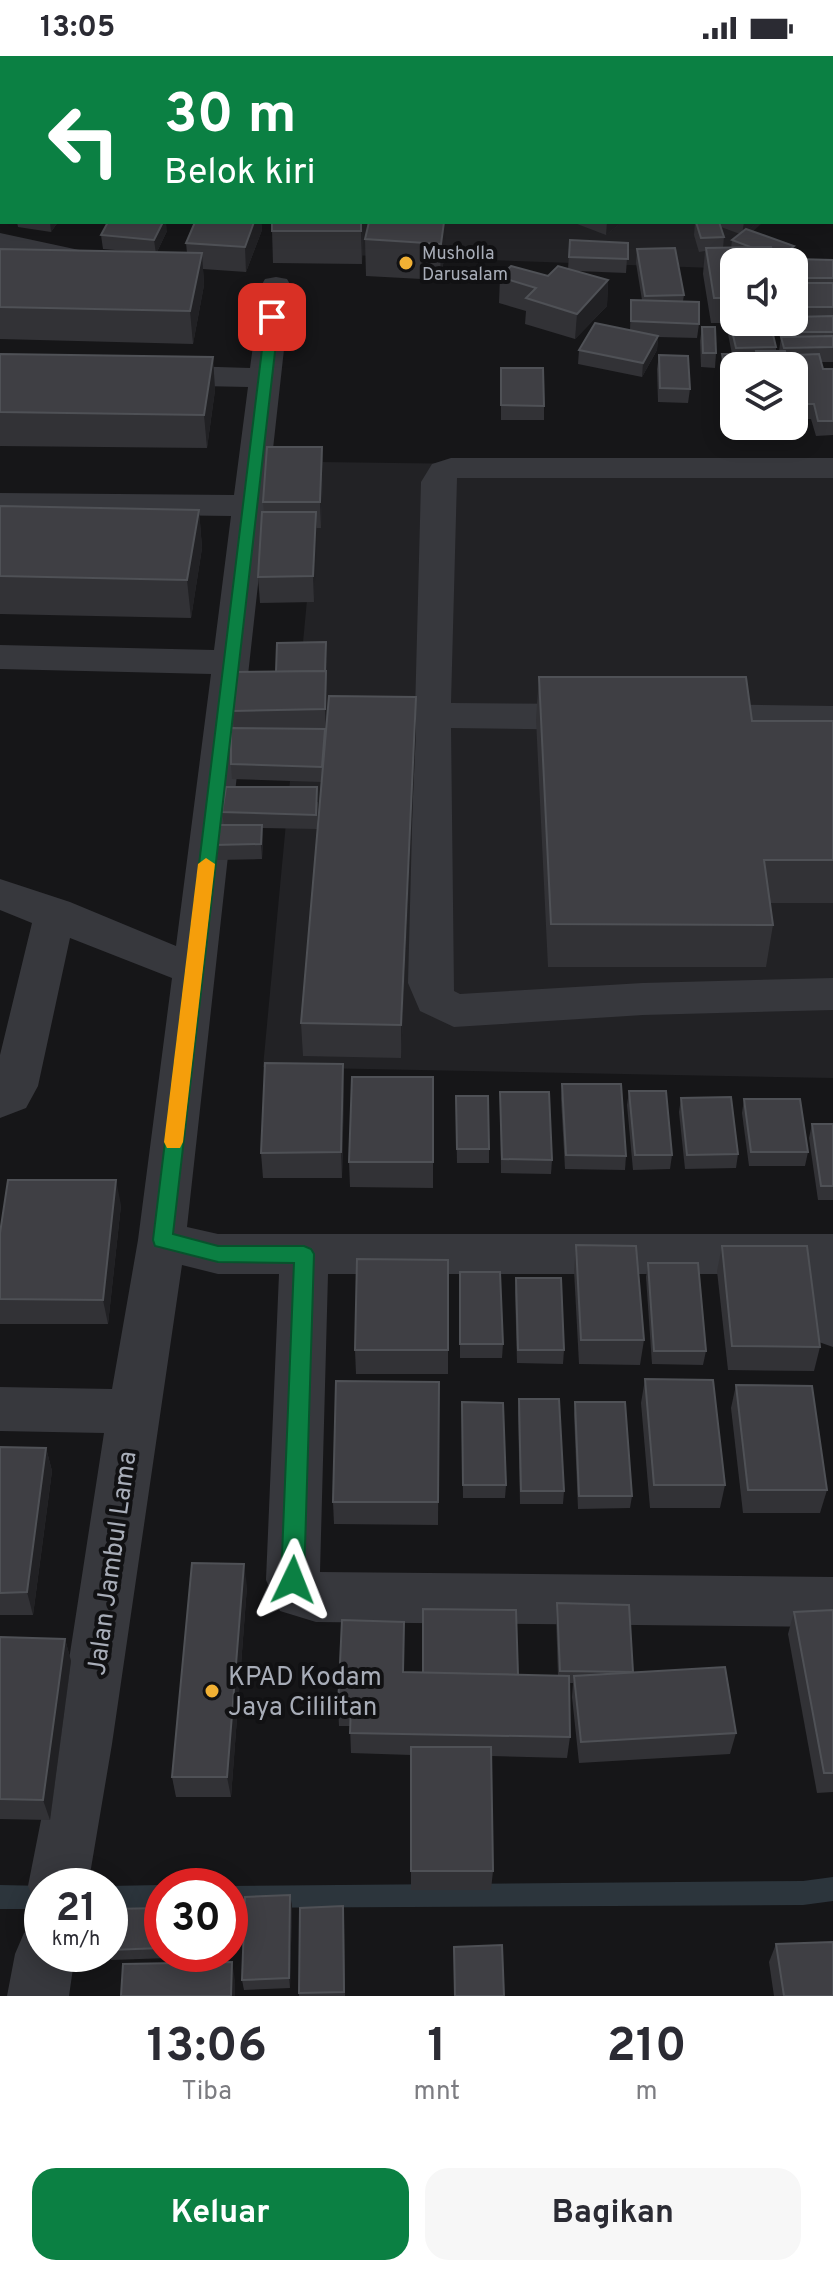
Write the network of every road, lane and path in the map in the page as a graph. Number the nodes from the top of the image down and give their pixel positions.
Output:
1 (0, 242) edge
2 (118, 265) edge
3 (276, 286) dead end
4 (125, 374) edge
5 (265, 378) junction
6 (833, 468) edge
7 (0, 503) edge
8 (250, 506) junction
9 (0, 657) edge
10 (231, 662) junction
11 (432, 715) junction
12 (833, 719) edge
13 (0, 894) edge
14 (55, 913) junction
15 (194, 970) junction
16 (833, 994) edge
17 (0, 1100) edge
18 (162, 1240) junction
19 (304, 1254) junction
20 (826, 1254) edge
21 (833, 1326) edge
22 (0, 1409) edge
23 (133, 1411) junction
24 (833, 1602) edge
25 (62, 1868) edge
26 (42, 1972) edge
27 (38, 1996) edge

1 - 2 street
3 - 5 street, Jalan Jambul Lama
4 - 5 street
5 - 8 street, Jalan Jambul Lama
6 - 11 street
7 - 8 street
8 - 10 street, Jalan Jambul Lama
9 - 10 street
10 - 15 street, Jalan Jambul Lama
11 - 12 street
11 - 16 street
13 - 14 street
14 - 15 street
14 - 17 street
15 - 18 street, Jalan Jambul Lama
18 - 19 street
18 - 23 street, Jalan Jambul Lama
19 - 20 street
19 - 24 street
20 - 21 street
22 - 23 street
23 - 25 street, Jalan Jambul Lama
26 - 27 street

